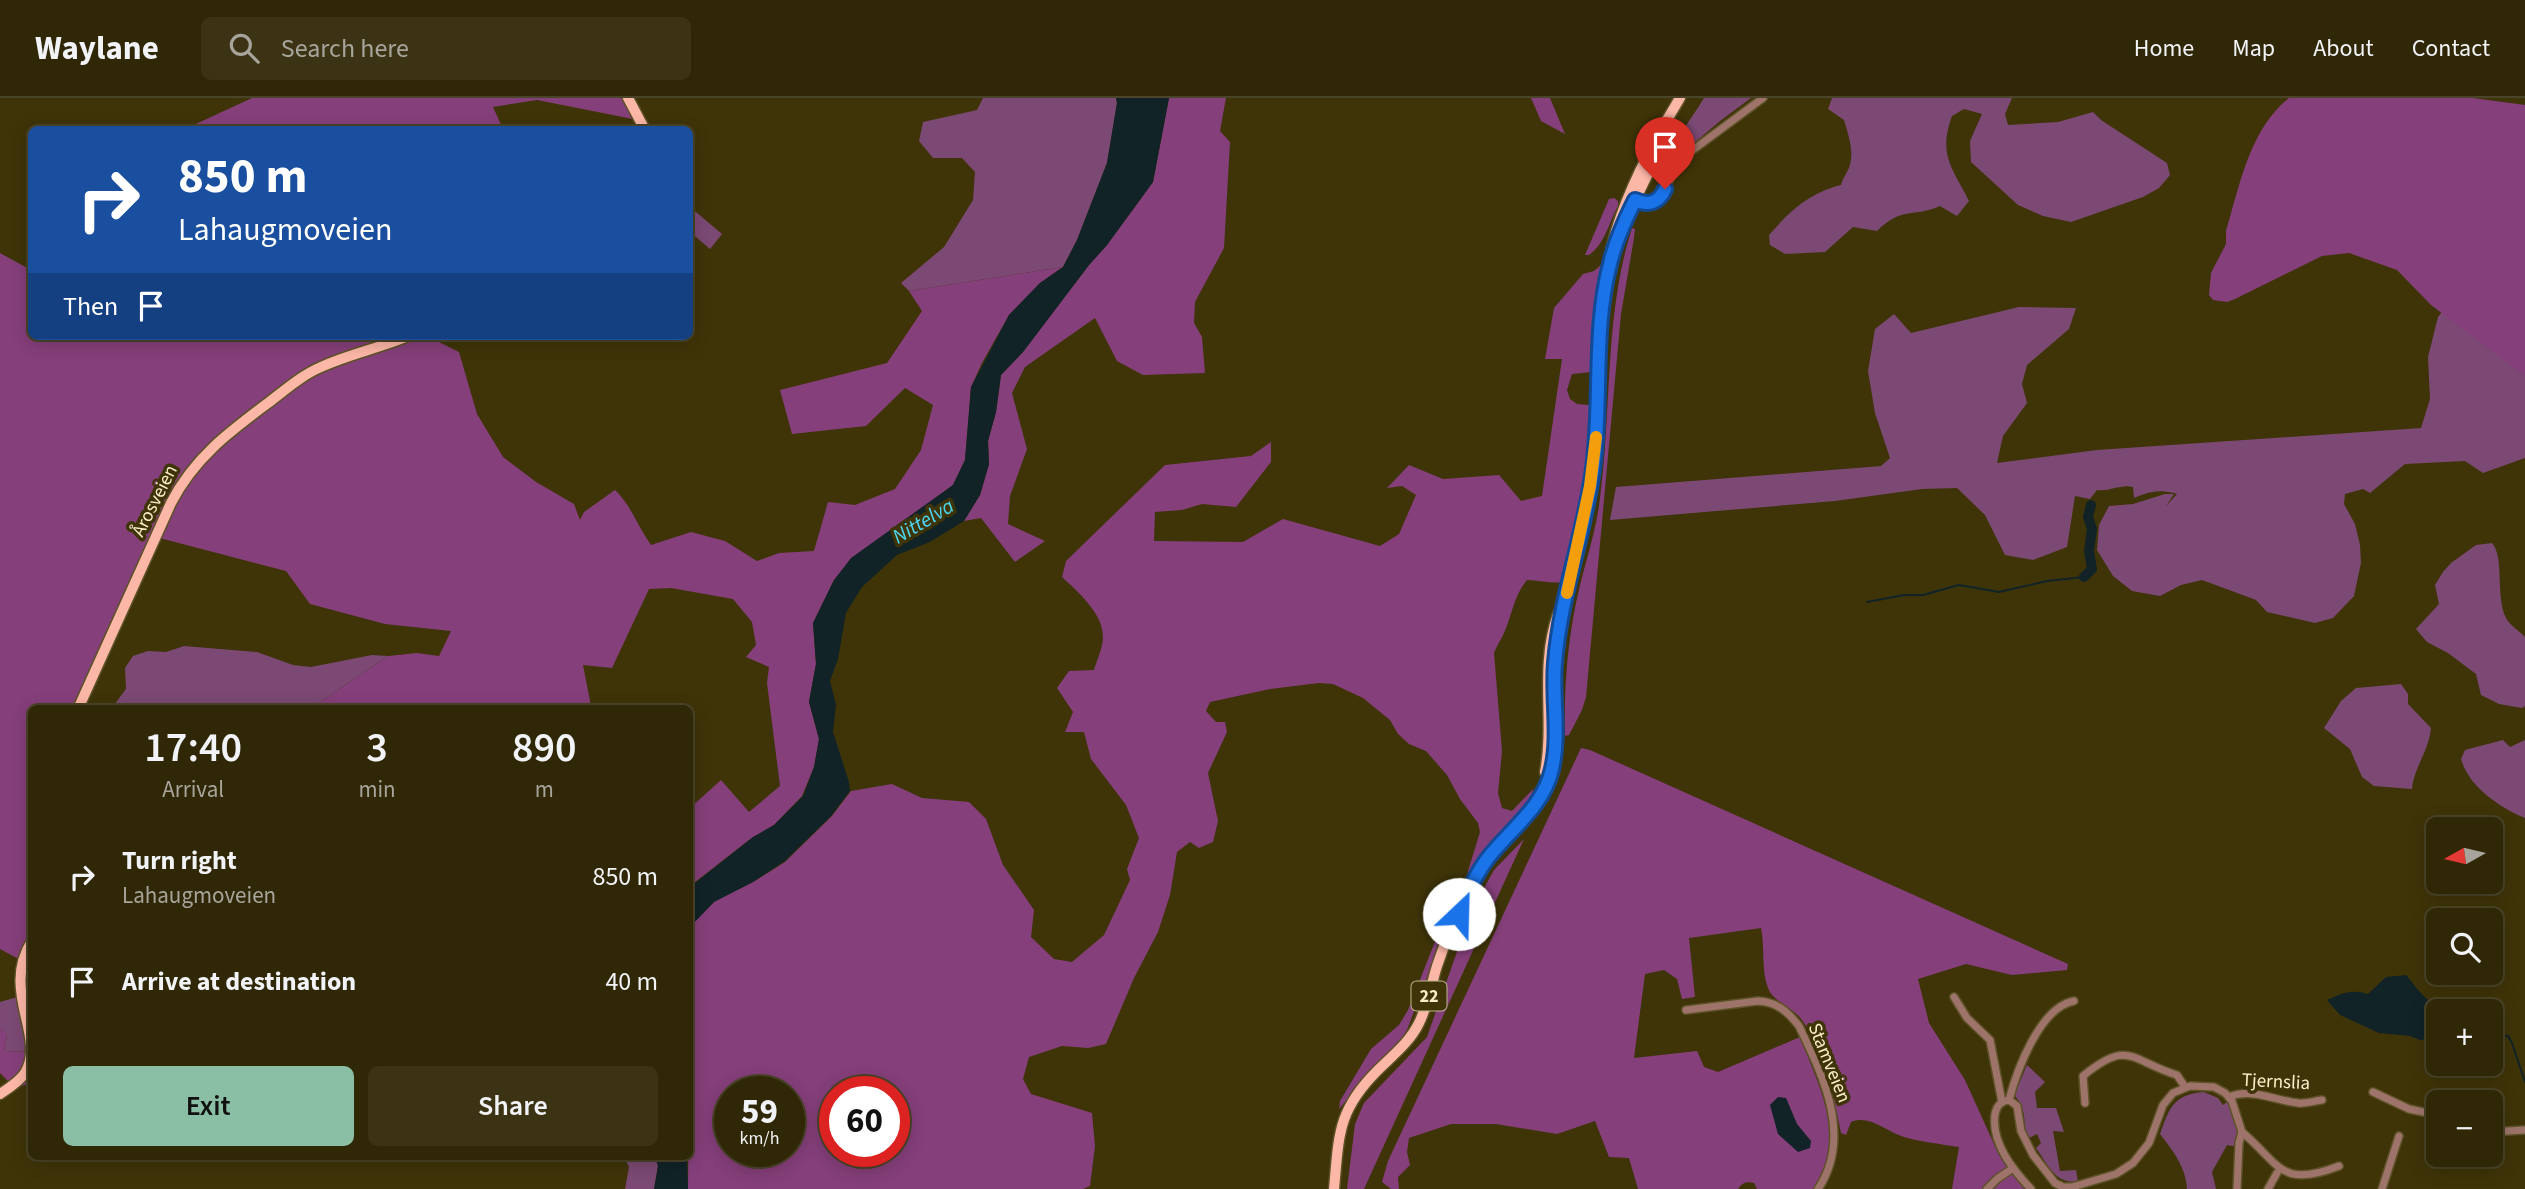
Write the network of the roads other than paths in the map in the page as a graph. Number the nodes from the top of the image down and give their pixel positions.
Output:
1 (628, 98) edge
2 (1680, 98) edge
3 (1686, 98) edge
4 (1763, 98) edge
5 (643, 126) edge
6 (1635, 195) junction
7 (398, 340) edge
8 (80, 705) edge
9 (28, 947) edge
10 (1954, 997) dead end
11 (2074, 1001) dead end
12 (1686, 1010) dead end
13 (28, 1032) edge
14 (28, 1063) edge
15 (2185, 1087) junction
16 (2372, 1092) dead end
17 (0, 1094) edge
18 (2230, 1097) junction
19 (2322, 1100) dead end
20 (2006, 1101) junction
21 (2085, 1103) dead end
22 (2426, 1113) edge
23 (2525, 1130) edge
24 (2503, 1131) edge
25 (2242, 1132) junction
26 (2399, 1136) dead end
27 (2339, 1166) dead end
28 (2013, 1168) junction
29 (2277, 1173) junction
30 (1334, 1189) edge
31 (1818, 1189) edge
32 (1987, 1189) edge
33 (2031, 1189) edge
34 (2237, 1189) edge
35 (2268, 1189) edge
36 (2382, 1189) edge

1 - 5 main road
2 - 6 main road, 22
3 - 6 main road, 22
4 - 6 street
6 - 30 main road, 22
7 - 8 main road, Årosveien
9 - 13 main road
10 - 20 street
11 - 20 street
12 - 31 street, Stamveien
14 - 17 main road
15 - 18 street, Tjernslia
15 - 20 street
15 - 21 street
16 - 22 street
18 - 19 street, Tjernslia
18 - 25 street
20 - 28 street
23 - 24 street
25 - 29 street
25 - 34 street
26 - 36 street
27 - 29 street
28 - 32 street
28 - 33 street
29 - 35 street

